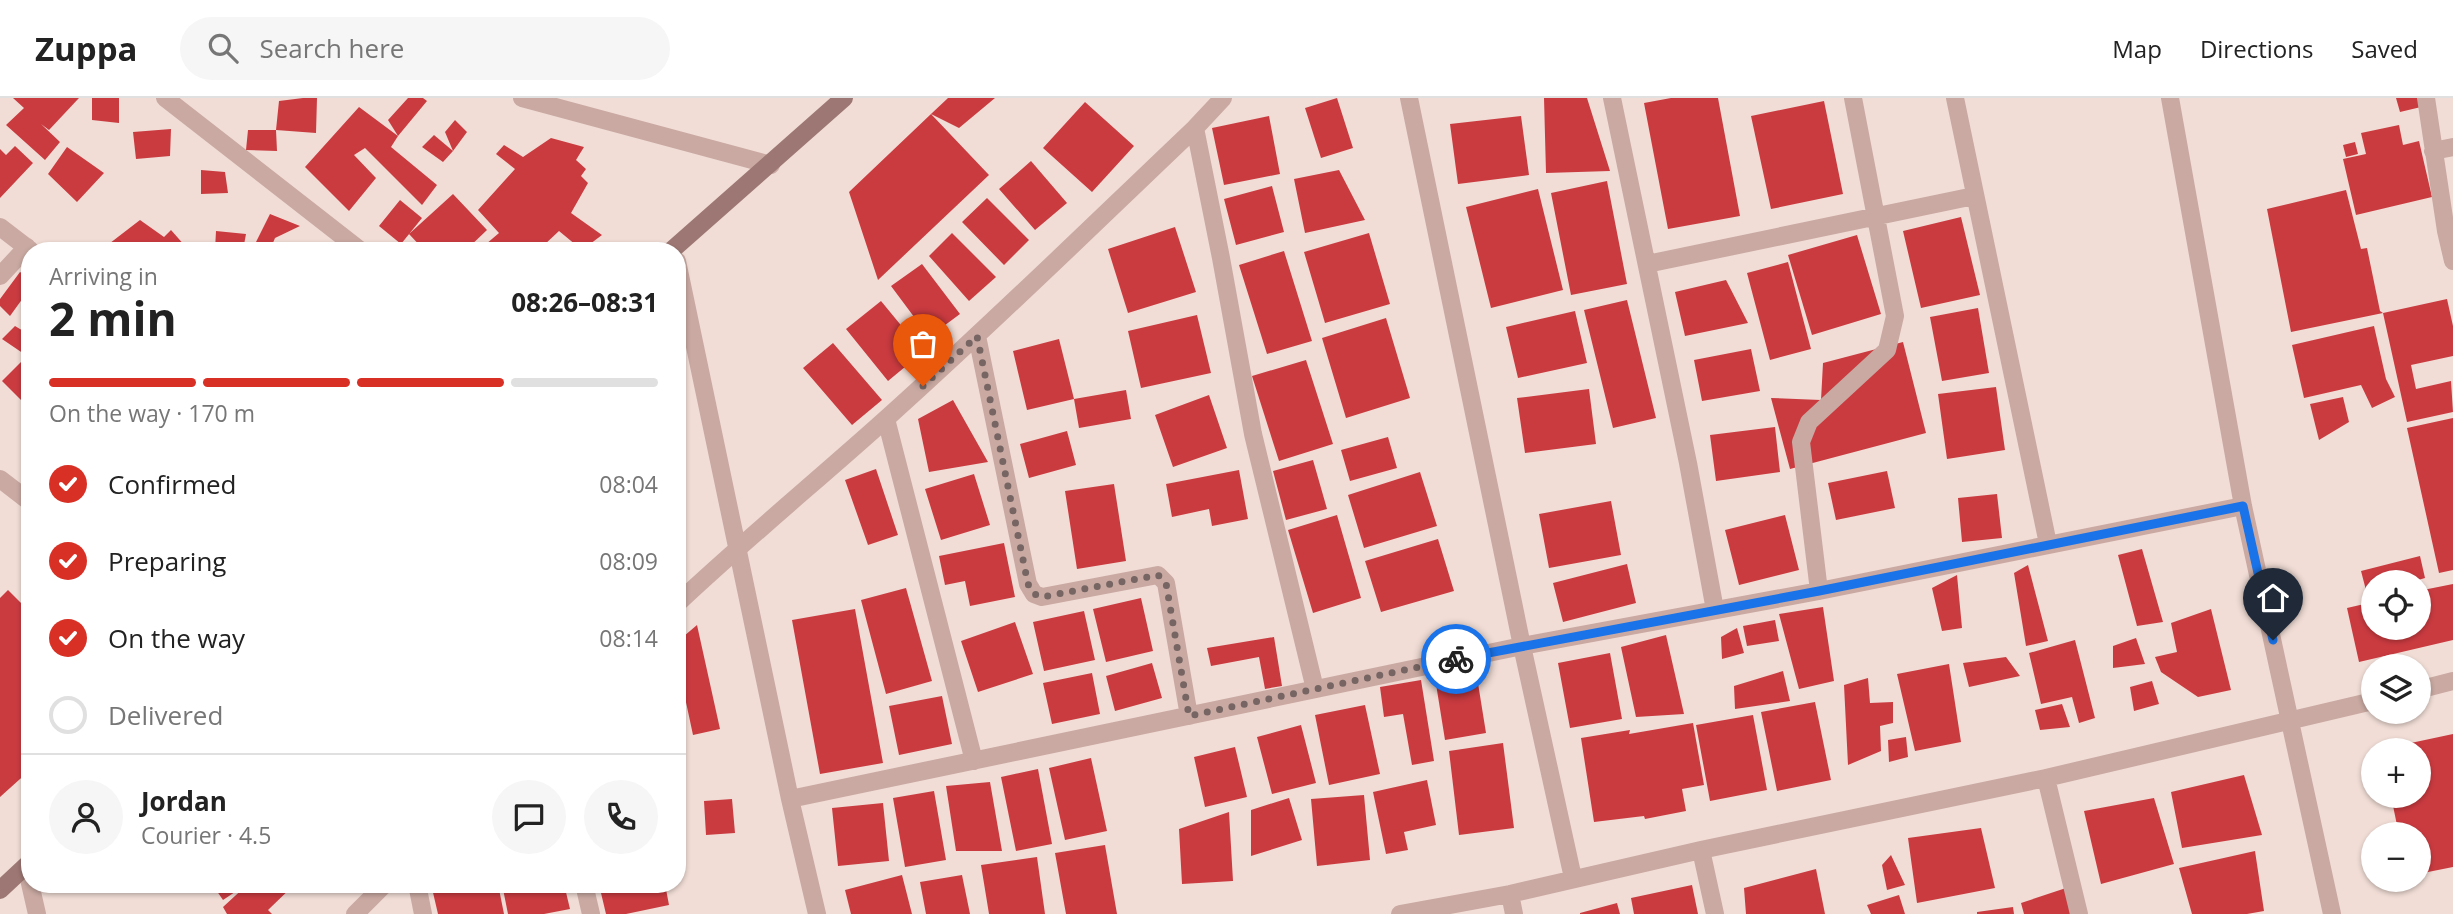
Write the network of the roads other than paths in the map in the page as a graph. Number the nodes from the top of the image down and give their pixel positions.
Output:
1 (165, 98) edge
2 (522, 98) edge
3 (844, 98) edge
4 (1223, 98) edge
5 (1409, 98) edge
6 (1612, 98) edge
7 (1853, 98) edge
8 (1955, 98) edge
9 (2170, 98) edge
10 (2426, 98) edge
11 (1195, 128) junction
12 (2453, 147) edge
13 (2433, 151) junction
14 (771, 165) junction
15 (1975, 196) junction
16 (1877, 216) junction
17 (0, 227) edge
18 (350, 242) edge
19 (686, 242) edge
20 (21, 244) edge
21 (21, 256) edge
22 (2453, 261) edge
23 (1647, 264) junction
24 (0, 276) edge
25 (686, 304) edge
26 (977, 336) junction
27 (886, 419) junction
28 (0, 479) edge
29 (21, 495) edge
30 (2243, 506) junction
31 (2048, 544) junction
32 (737, 547) junction
33 (1819, 591) junction
34 (686, 595) edge
35 (1715, 610) junction
36 (1522, 646) junction
37 (2453, 681) edge
38 (2431, 687) edge
39 (1315, 689) junction
40 (2361, 704) edge
41 (1189, 716) junction
42 (2291, 720) junction
43 (974, 761) junction
44 (2046, 778) junction
45 (790, 800) junction
46 (1701, 850) junction
47 (21, 870) edge
48 (1573, 878) junction
49 (0, 890) edge
50 (33, 893) edge
51 (376, 893) edge
52 (419, 893) edge
53 (586, 893) edge
54 (1510, 894) junction
55 (37, 914) edge
56 (355, 914) edge
57 (423, 914) edge
58 (591, 914) edge
59 (817, 914) edge
60 (1400, 914) edge
61 (1514, 914) edge
62 (1715, 914) edge
63 (2079, 914) edge
64 (2332, 914) edge

1 - 18 street
2 - 14 street
3 - 14 street
4 - 11 street
5 - 36 street
6 - 23 street
7 - 16 street
8 - 15 street
9 - 30 street
10 - 13 street
11 - 26 street
11 - 39 street
12 - 13 street
13 - 22 street
14 - 19 street
15 - 16 street
15 - 31 street
16 - 23 street
16 - 33 street
17 - 20 street
21 - 24 street
23 - 35 street
25 - 32 street
26 - 27 street
26 - 41 street
27 - 32 street
27 - 43 street
28 - 29 street
30 - 31 street
30 - 42 street
31 - 33 street
32 - 34 street
32 - 45 street
33 - 35 street
35 - 36 street
36 - 39 street
36 - 48 street
37 - 38 street
39 - 41 street
40 - 42 street
41 - 43 street
42 - 44 street
42 - 64 street
43 - 45 street
44 - 46 street
44 - 63 street
45 - 59 street
46 - 48 street
46 - 62 street
47 - 49 street
48 - 54 street
50 - 55 street
51 - 56 street
52 - 57 street
53 - 58 street
54 - 60 street
54 - 61 street

